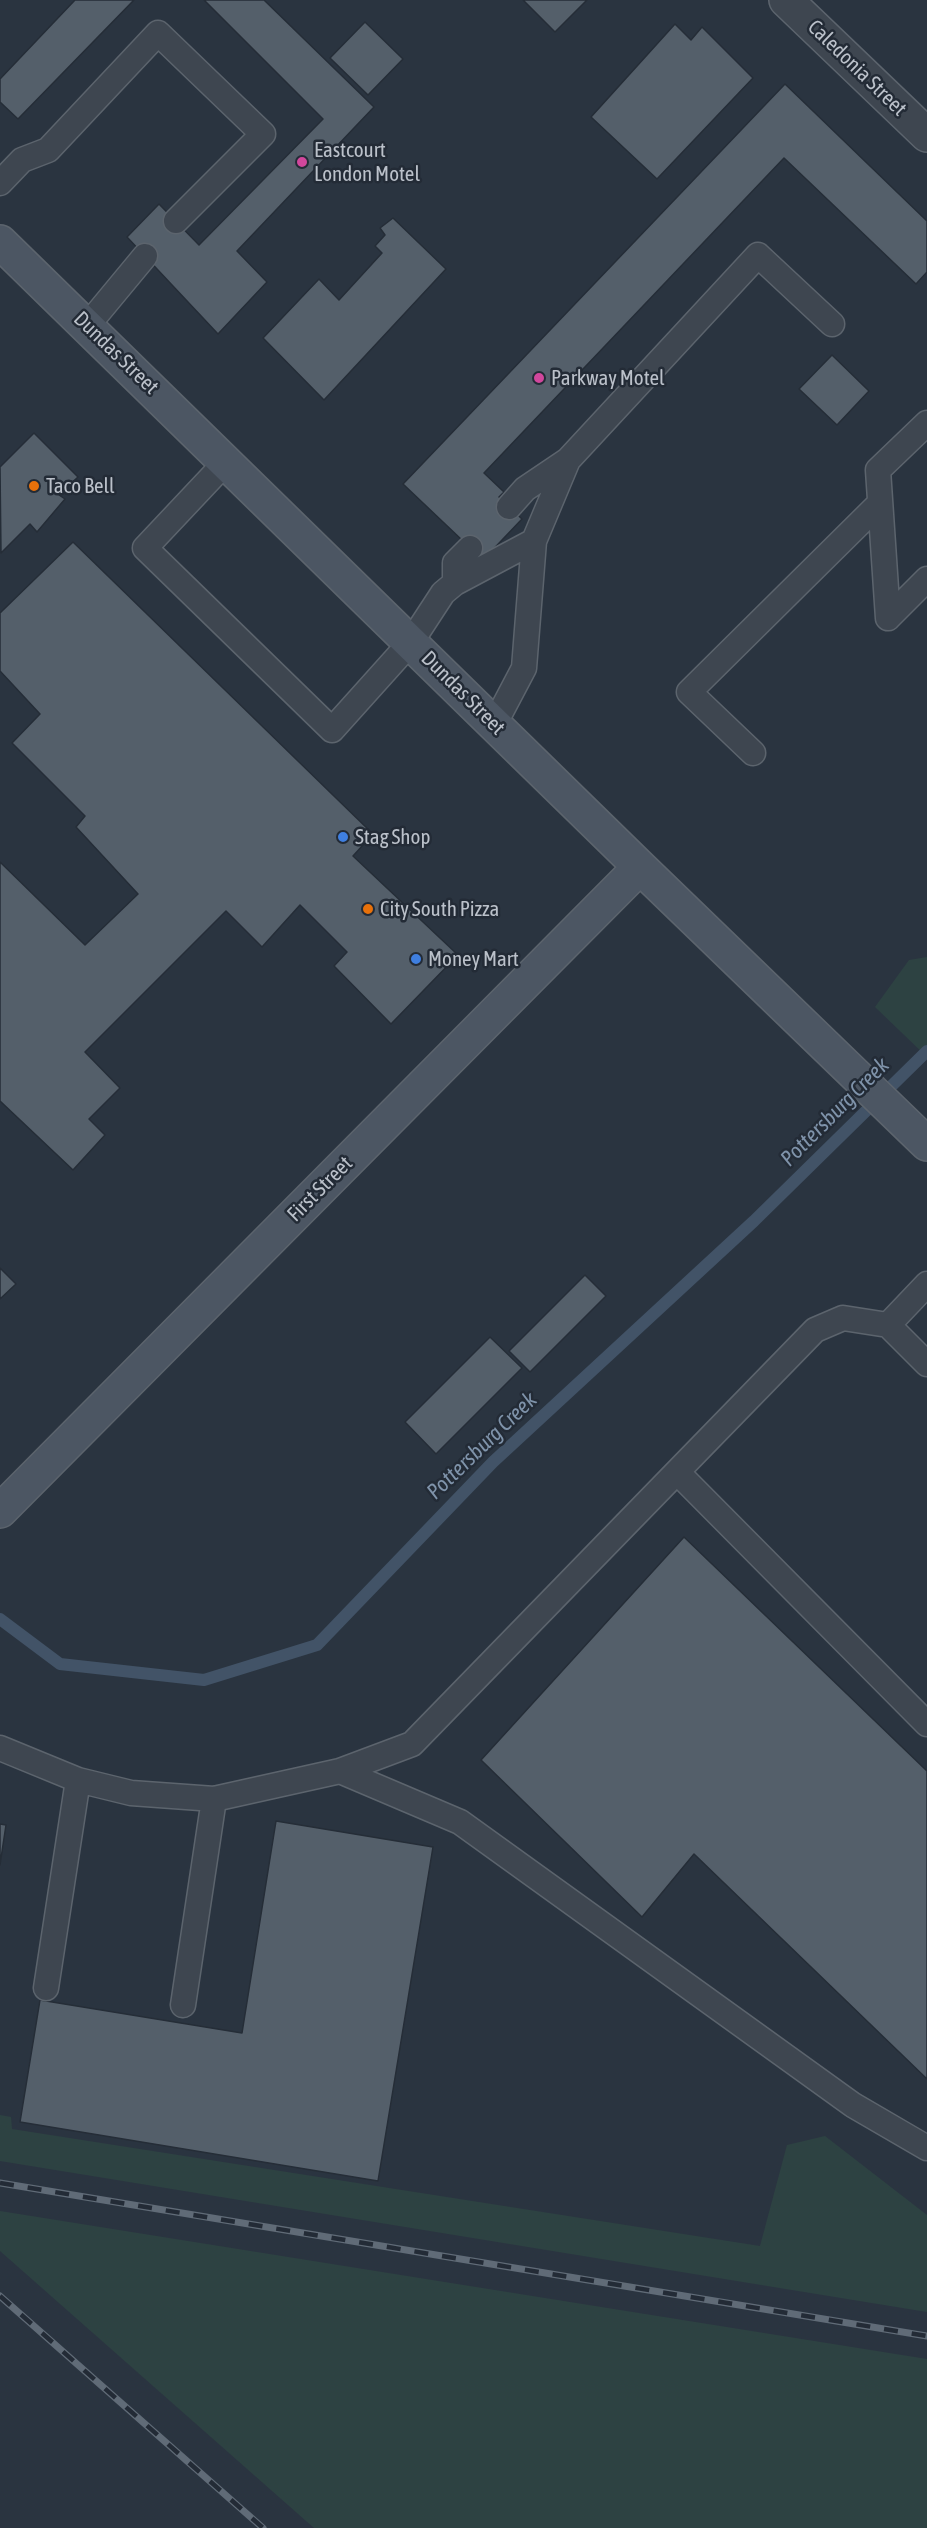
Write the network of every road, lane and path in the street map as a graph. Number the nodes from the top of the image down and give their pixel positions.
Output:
1 (786, 0) edge
2 (927, 135) edge
3 (0, 183) edge
4 (176, 221) dead end
5 (0, 242) edge
6 (145, 256) dead end
7 (832, 324) dead end
8 (87, 326) junction
9 (927, 423) edge
10 (568, 460) junction
11 (226, 462) junction
12 (880, 503) junction
13 (509, 507) dead end
14 (534, 541) junction
15 (470, 548) dead end
16 (927, 579) edge
17 (455, 583) junction
18 (411, 642) junction
19 (494, 724) junction
20 (753, 753) dead end
21 (640, 867) junction
22 (927, 1144) edge
23 (927, 1284) edge
24 (888, 1325) junction
25 (927, 1364) edge
26 (677, 1472) junction
27 (0, 1511) edge
28 (927, 1724) edge
29 (0, 1748) edge
30 (340, 1771) junction
31 (78, 1780) junction
32 (214, 1799) junction
33 (46, 1988) dead end
34 (183, 2005) dead end
35 (927, 2148) edge

1 - 2 street, Caledonia Street
3 - 4 lane
5 - 8 main road, Dundas Street
6 - 8 lane
7 - 10 lane
8 - 11 main road, Dundas Street
9 - 12 lane
10 - 13 lane
10 - 14 lane
11 - 18 main road, Dundas Street
11 - 18 lane
12 - 16 lane
12 - 20 lane
14 - 17 lane
14 - 19 lane
15 - 17 lane
17 - 18 lane
18 - 19 main road, Dundas Street
19 - 21 main road, Dundas Street
21 - 22 main road, Dundas Street
21 - 27 main road, First Street
23 - 24 lane
24 - 25 lane
24 - 26 lane
26 - 28 lane
26 - 30 lane
29 - 31 lane
30 - 32 lane
30 - 35 lane
31 - 32 lane
31 - 33 lane
32 - 34 lane

